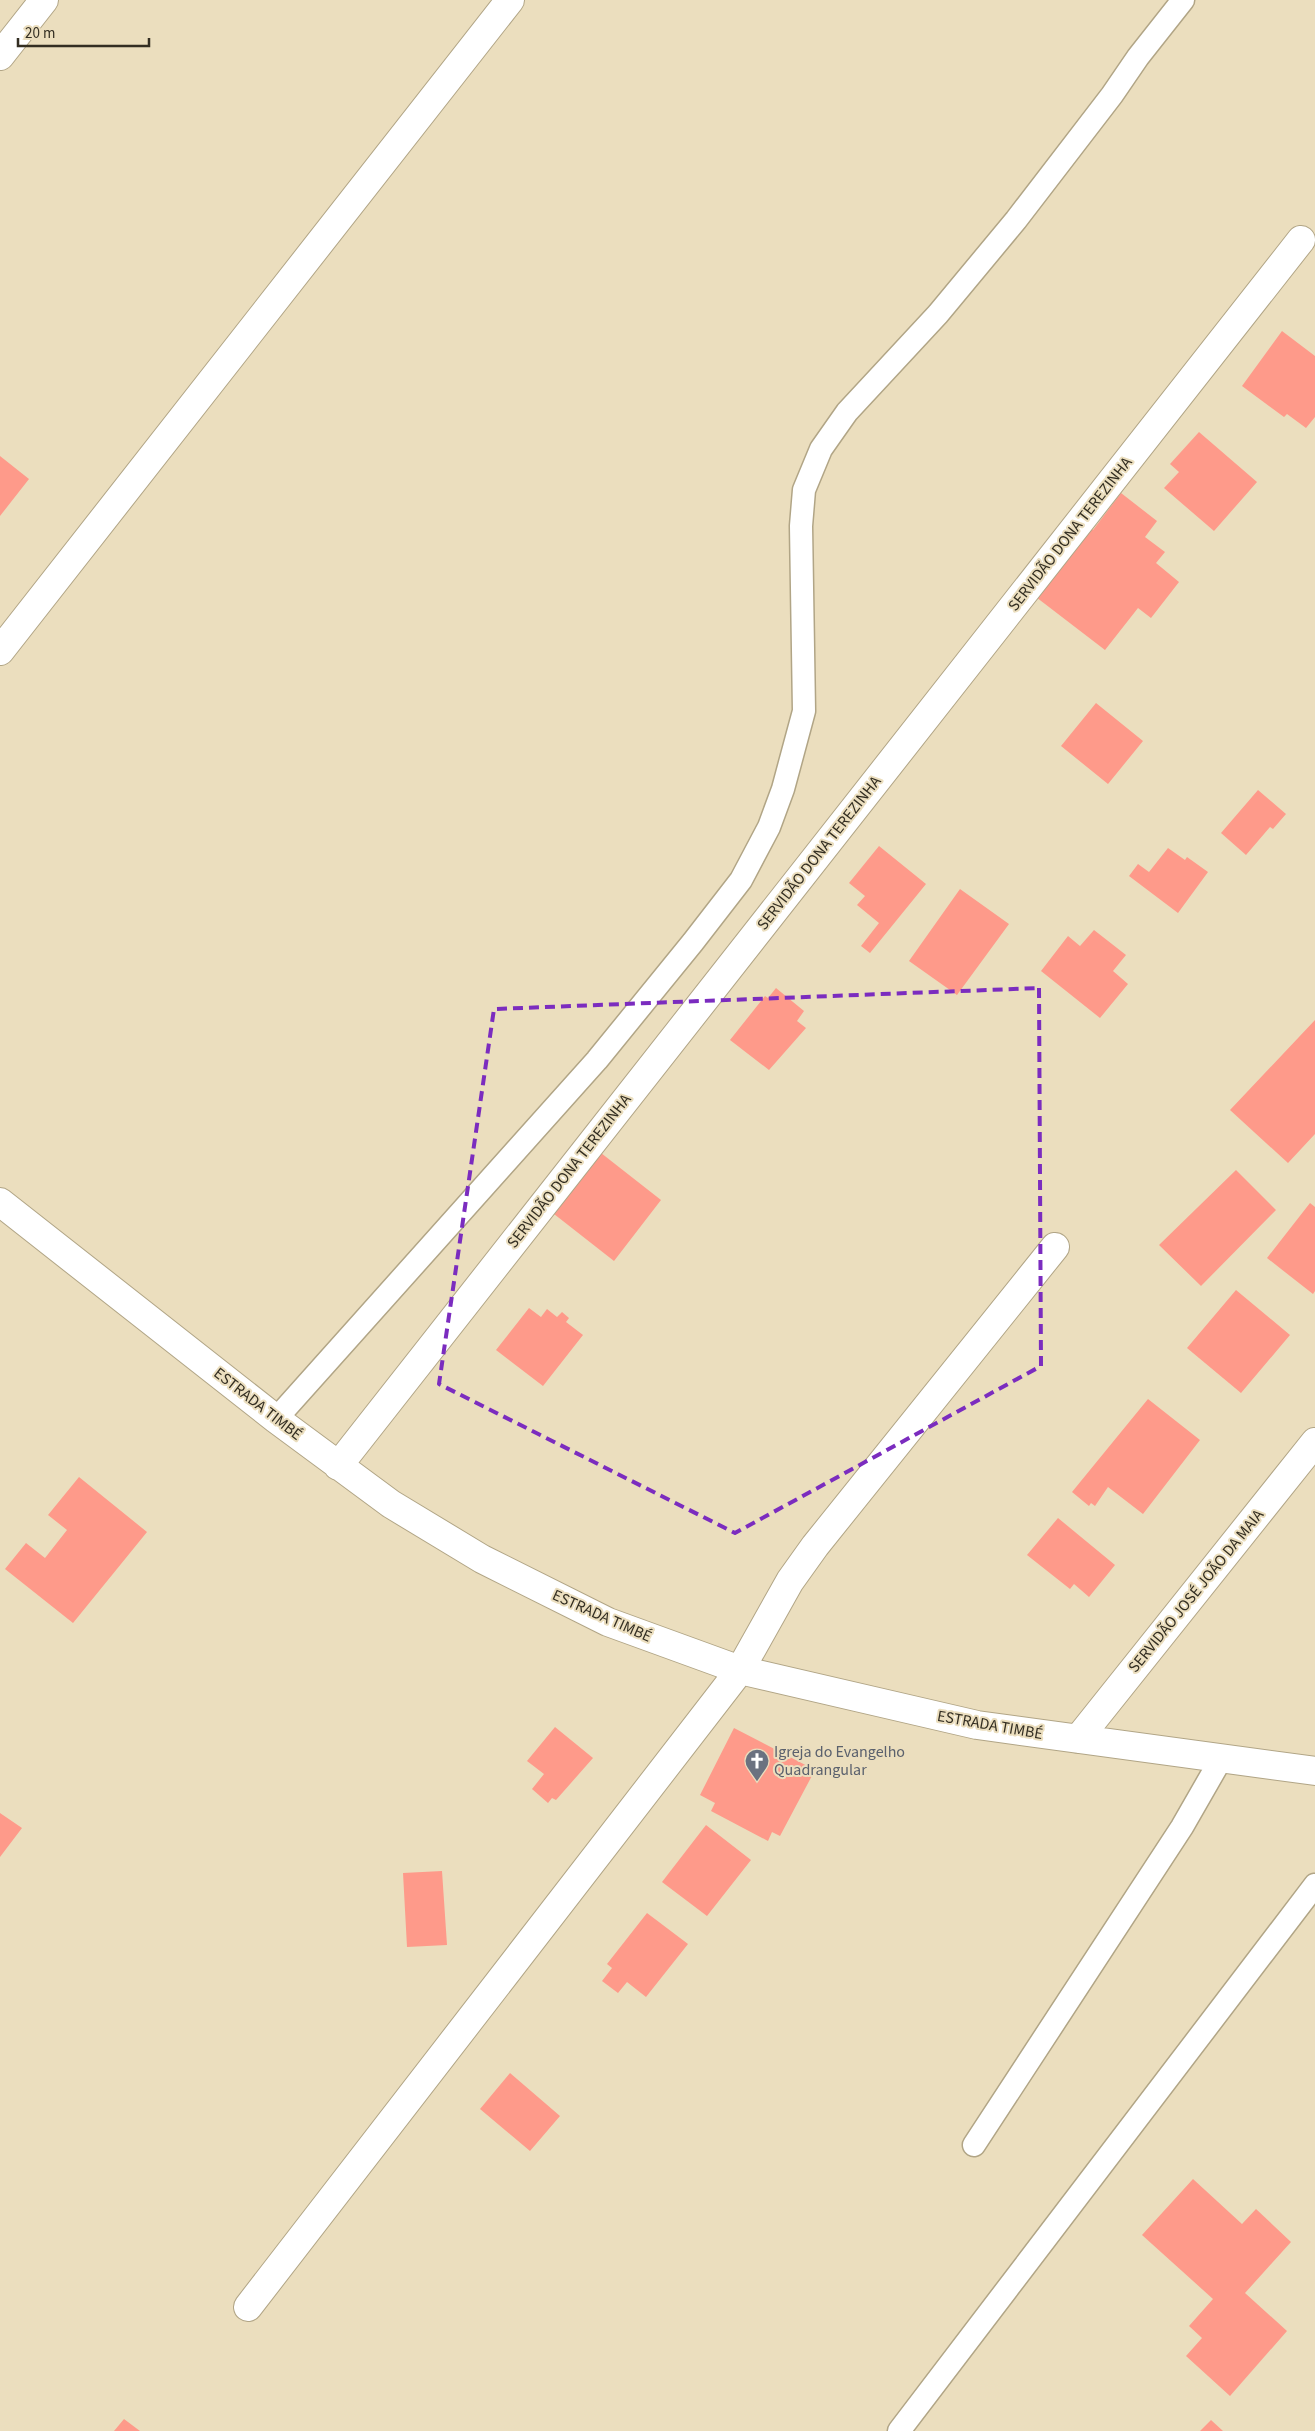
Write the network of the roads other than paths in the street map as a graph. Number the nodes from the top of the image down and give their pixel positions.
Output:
1 (44, 0) edge
2 (510, 0) edge
3 (1183, 0) edge
4 (0, 56) edge
5 (1301, 240) dead end
6 (0, 651) edge
7 (0, 1202) edge
8 (1055, 1247) dead end
9 (276, 1419) junction
10 (1315, 1442) edge
11 (338, 1466) junction
12 (740, 1670) junction
13 (1078, 1740) junction
14 (1221, 1760) junction
15 (1315, 1771) edge
16 (1315, 1885) edge
17 (974, 2145) dead end
18 (248, 2307) dead end
19 (899, 2431) edge

1 - 4 street
2 - 6 street
3 - 9 lane
5 - 11 street, SERVIDÃO DONA TEREZINHA
7 - 9 street, ESTRADA TIMBÉ
8 - 12 street
9 - 11 street, ESTRADA TIMBÉ
10 - 13 street, SERVIDÃO JOSÉ JOÃO DA MAIA
11 - 12 street, ESTRADA TIMBÉ
12 - 13 street, ESTRADA TIMBÉ
12 - 18 street
13 - 14 street, ESTRADA TIMBÉ
14 - 15 street, ESTRADA TIMBÉ
14 - 17 lane
16 - 19 lane

